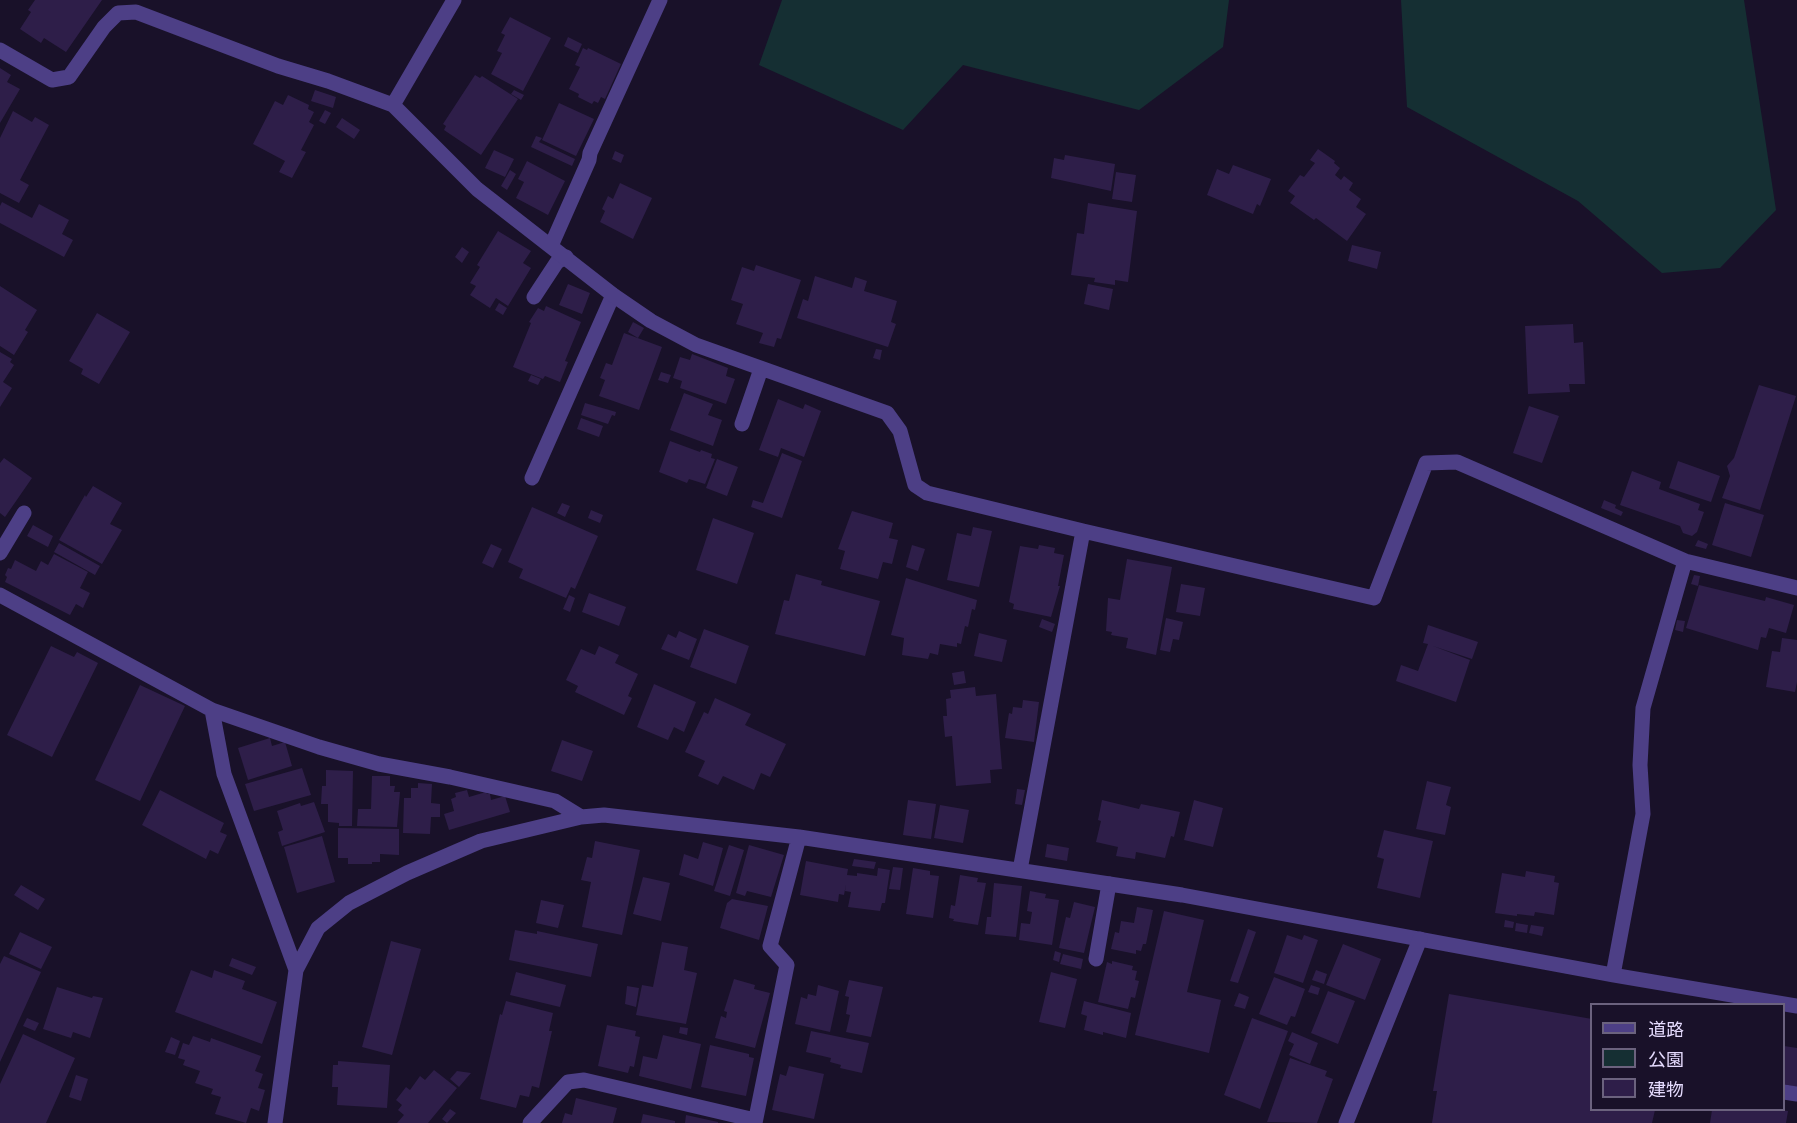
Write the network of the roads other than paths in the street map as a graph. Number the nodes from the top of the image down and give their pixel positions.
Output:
1 (454, 0) edge
2 (660, 0) edge
3 (0, 50) edge
4 (393, 105) junction
5 (551, 246) junction
6 (566, 258) junction
7 (613, 295) junction
8 (534, 297) dead end
9 (761, 369) junction
10 (742, 424) dead end
11 (532, 478) dead end
12 (24, 513) dead end
13 (1083, 531) junction
14 (0, 553) edge
15 (1685, 561) junction
16 (1797, 588) edge
17 (0, 595) edge
18 (212, 710) junction
19 (581, 817) junction
20 (799, 837) junction
21 (1020, 870) junction
22 (1109, 884) junction
23 (1420, 939) junction
24 (1096, 959) dead end
25 (296, 970) junction
26 (1613, 975) junction
27 (1779, 1003) edge
28 (755, 1122) edge
29 (274, 1123) edge
30 (530, 1123) edge
31 (1346, 1123) edge

1 - 4 street
2 - 5 street
3 - 4 street
4 - 5 street
5 - 6 street
6 - 7 street
6 - 8 street
7 - 9 street
7 - 11 street
9 - 10 street
9 - 13 street
12 - 14 street
13 - 15 street
13 - 21 street
15 - 16 street
15 - 26 street
17 - 18 street
18 - 19 street
18 - 25 street
19 - 20 street
19 - 25 street
20 - 21 street
20 - 28 street
21 - 22 street
22 - 23 street
22 - 24 street
23 - 26 street
23 - 31 street
25 - 29 street
26 - 27 street
28 - 30 street

